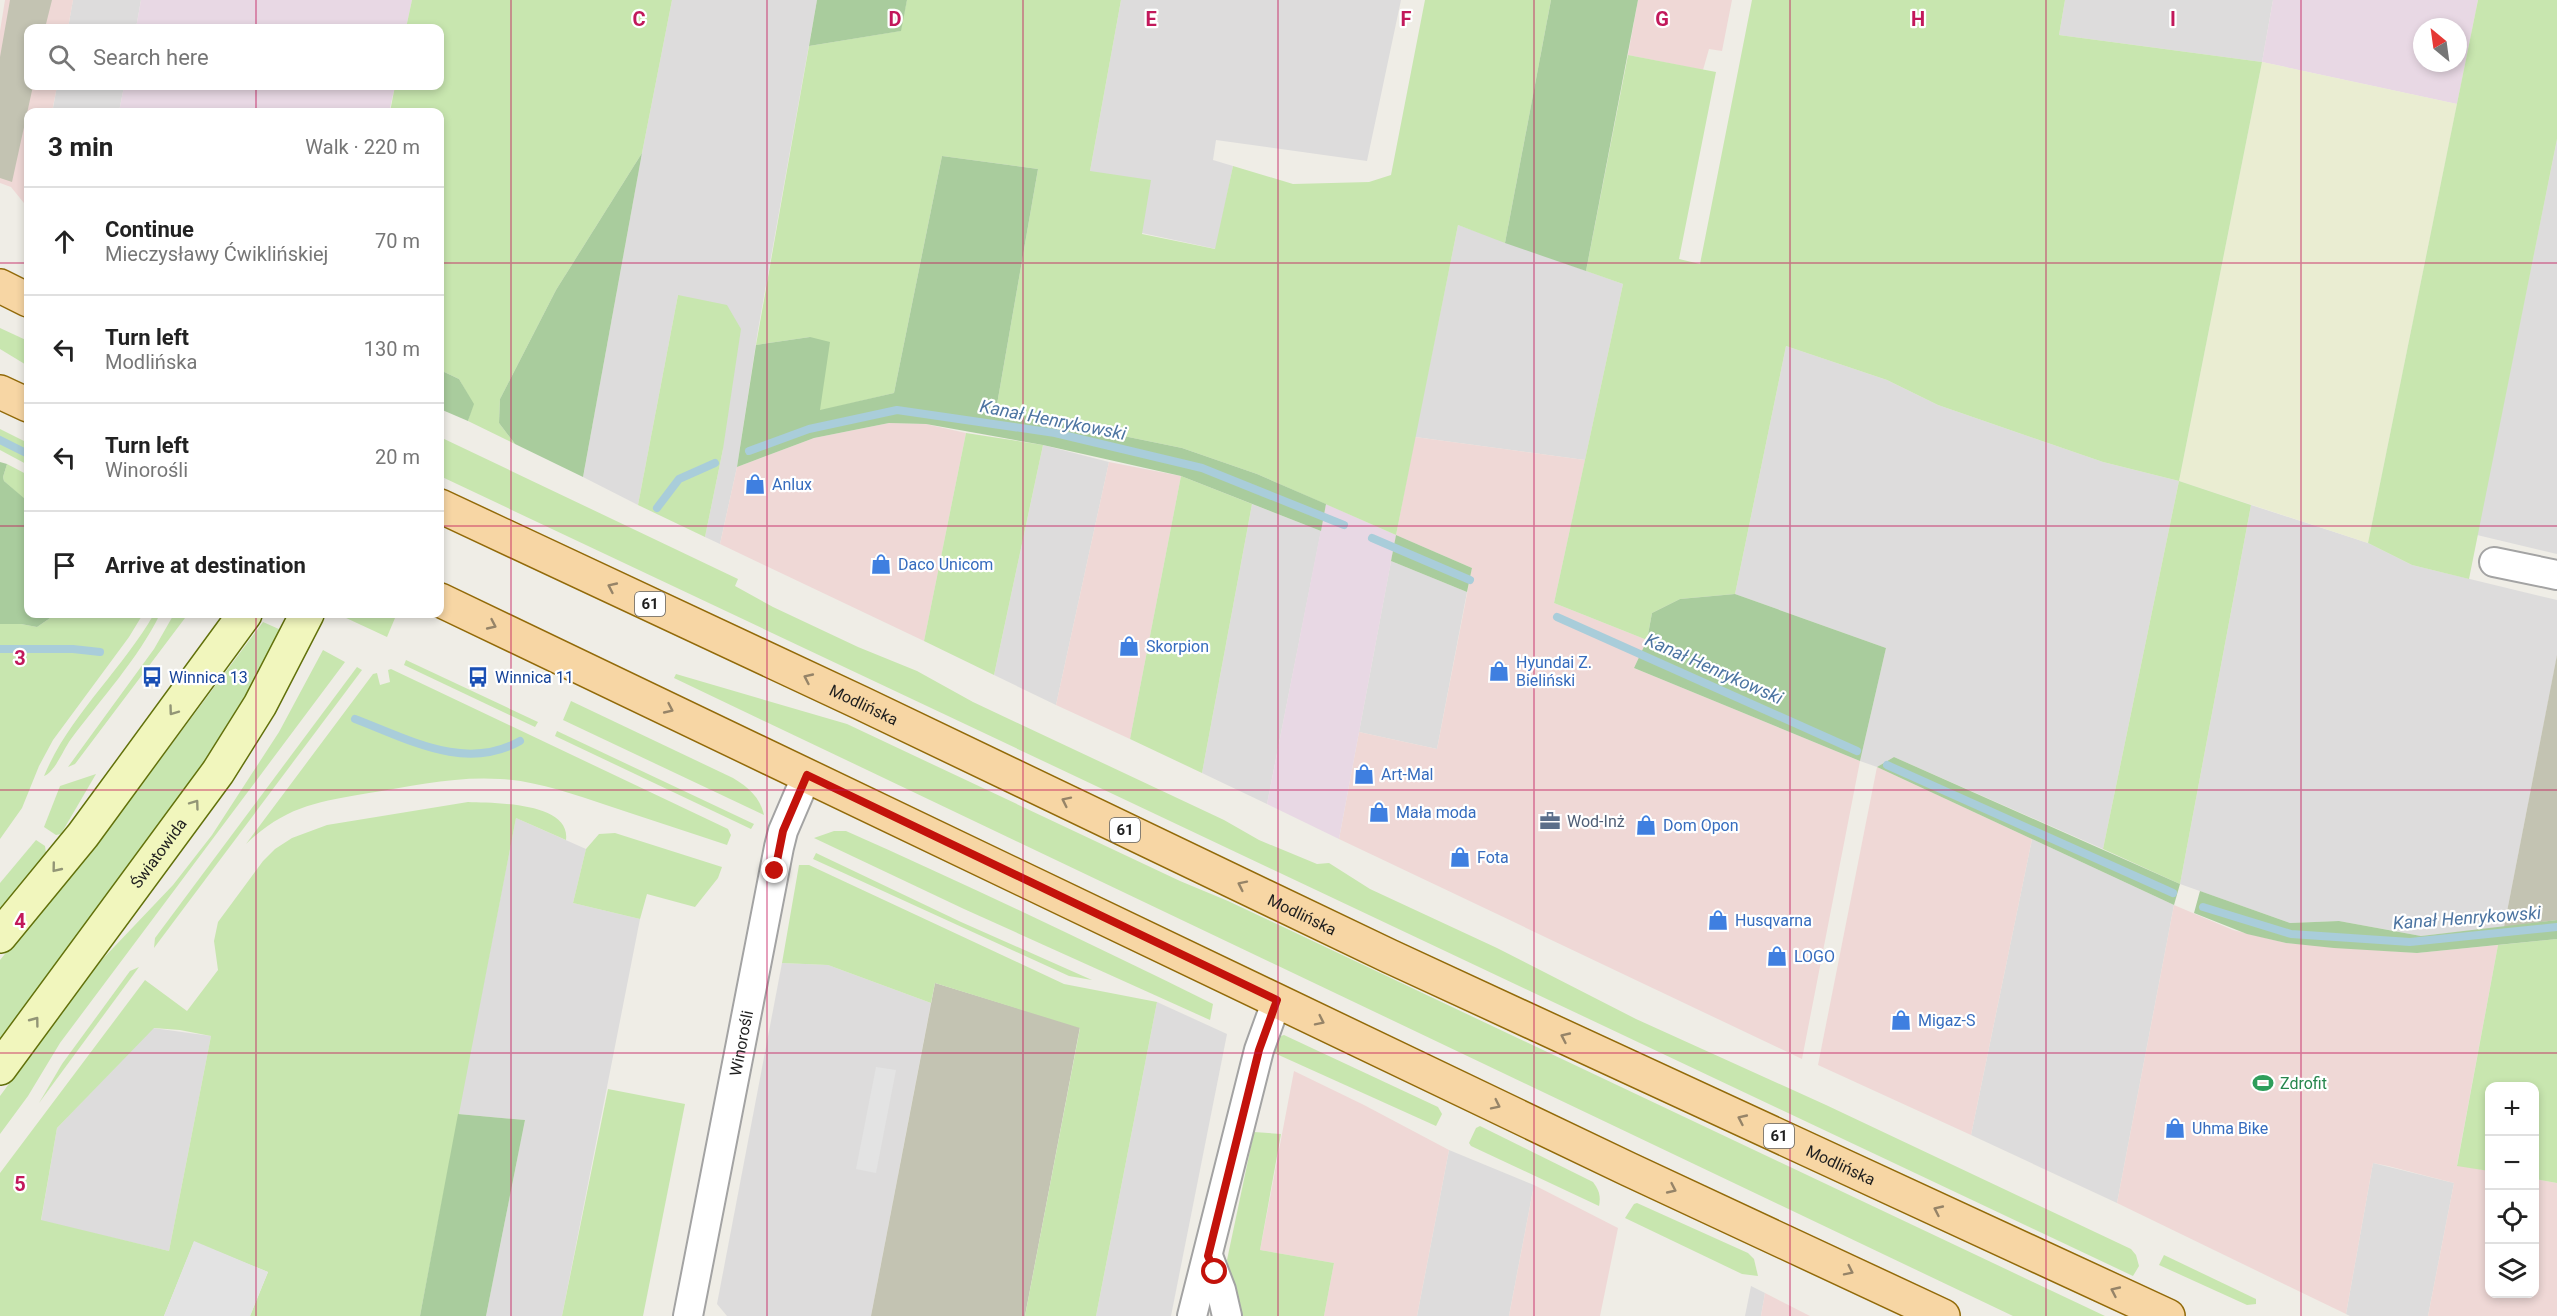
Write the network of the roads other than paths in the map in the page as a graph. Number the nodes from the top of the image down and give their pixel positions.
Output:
1 (0, 286) edge
2 (24, 298) edge
3 (0, 392) edge
4 (24, 403) edge
5 (444, 508) edge
6 (2494, 562) dead end
7 (2557, 575) edge
8 (444, 602) edge
9 (241, 618) edge
10 (305, 618) edge
11 (807, 775) junction
12 (0, 936) edge
13 (1277, 1000) junction
14 (0, 1068) edge
15 (1208, 1256) junction
16 (688, 1316) edge
17 (1192, 1316) edge
18 (1227, 1316) edge
19 (1943, 1316) edge
20 (2168, 1316) edge

1 - 2 main road
3 - 4 main road
20 -> 5 main road, Modlińska / 61
6 - 7 street
8 -> 11 main road
9 -> 12 street
14 -> 10 street, Światowida
11 - 13 main road
11 - 16 street, Winorośli
13 - 15 street
13 -> 19 main road
15 - 17 street
15 - 18 street

